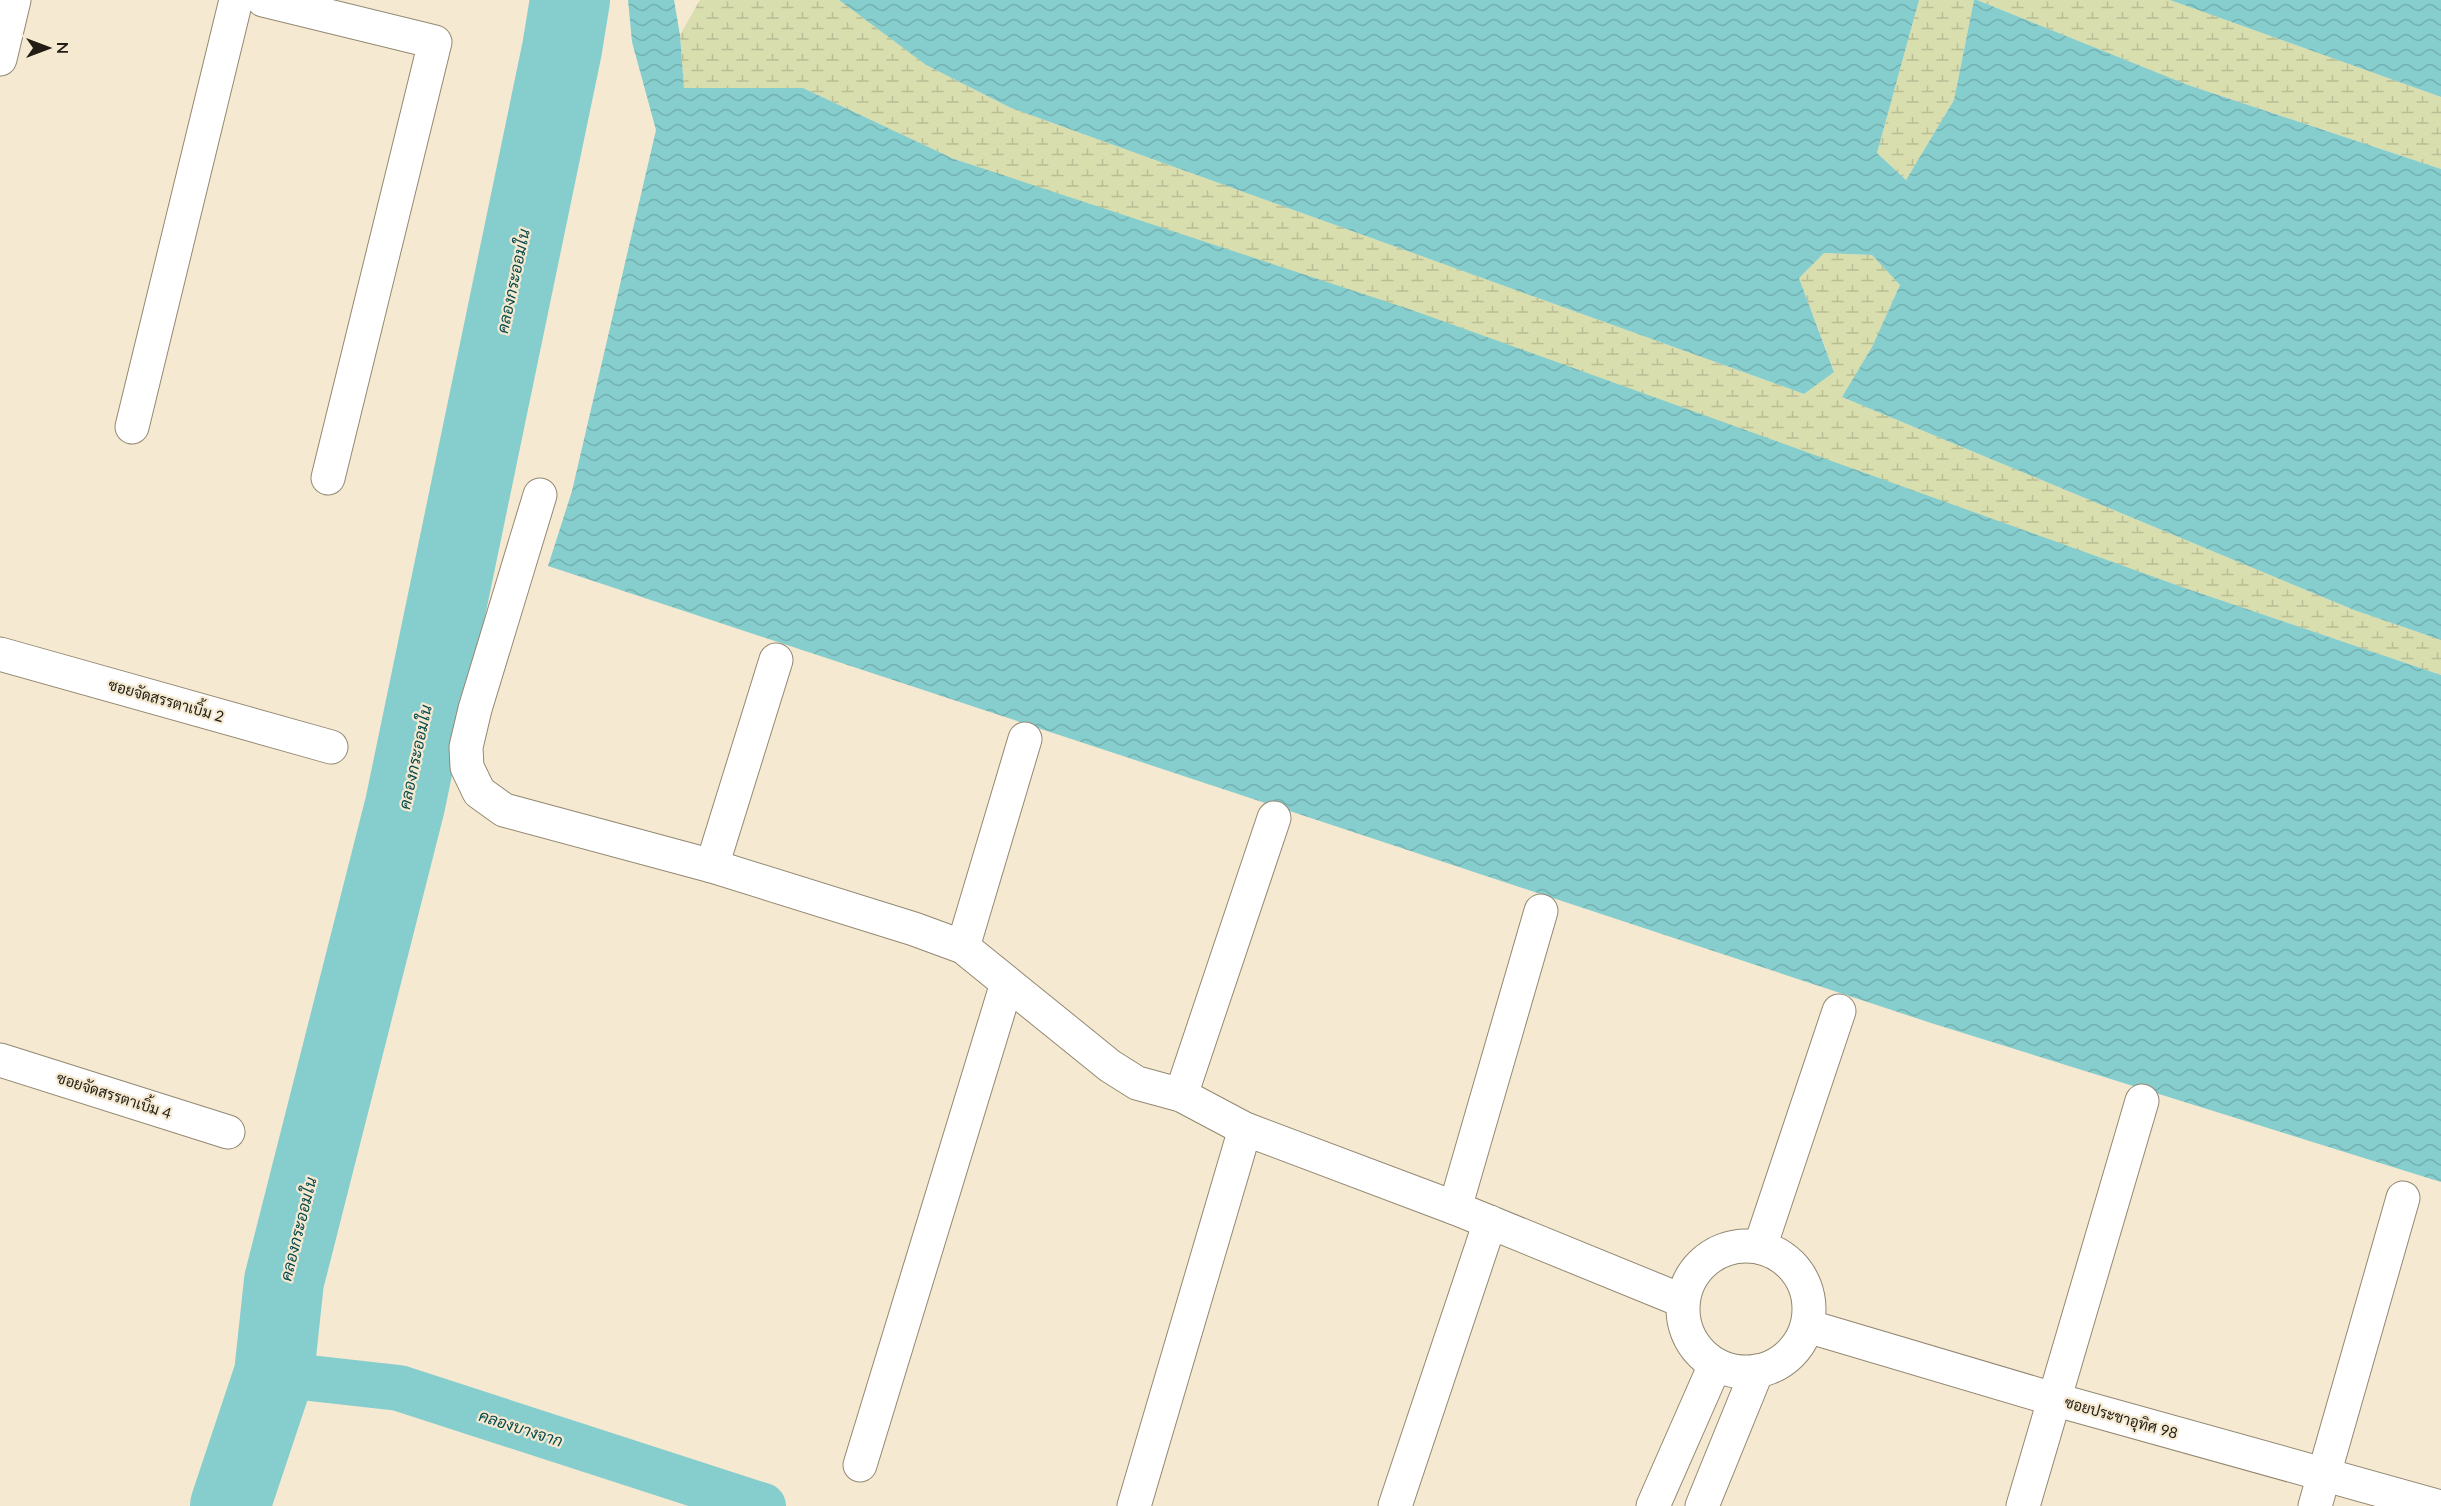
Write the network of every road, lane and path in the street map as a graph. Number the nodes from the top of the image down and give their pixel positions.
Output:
1 (14, 0) edge
2 (236, 0) edge
3 (263, 0) edge
4 (0, 59) edge
5 (132, 427) dead end
6 (328, 478) dead end
7 (540, 495) dead end
8 (0, 654) edge
9 (776, 660) dead end
10 (1025, 739) dead end
11 (331, 747) dead end
12 (1274, 818) dead end
13 (712, 866) junction
14 (1541, 911) dead end
15 (963, 947) junction
16 (1007, 983) junction
17 (1839, 1011) dead end
18 (0, 1060) edge
19 (1181, 1095) junction
20 (2142, 1101) dead end
21 (1245, 1129) junction
22 (228, 1132) dead end
23 (2403, 1198) dead end
24 (1455, 1208) junction
25 (1490, 1222) junction
26 (1760, 1247) junction
27 (1683, 1301) junction
28 (1807, 1326) junction
29 (1715, 1365) junction
30 (1757, 1371) junction
31 (2053, 1399) junction
32 (860, 1465) dead end
33 (2324, 1474) junction
34 (1134, 1506) edge
35 (1395, 1506) edge
36 (1653, 1506) edge
37 (1702, 1506) edge
38 (2023, 1506) edge
39 (2315, 1506) edge
40 (2437, 1506) edge

1 - 4 street
2 - 5 street
3 - 6 street
7 - 13 street
8 - 11 street, ซอยจัดสรรตาเบิ้ม 2
9 - 13 street
10 - 15 street
12 - 19 street
13 - 15 street
14 - 24 street
15 - 16 street
16 - 19 street
16 - 32 street
17 - 26 street
18 - 22 street, ซอยจัดสรรตาเบิ้ม 4
19 - 21 street
20 - 31 street
21 - 24 street
21 - 34 street
23 - 33 street
24 - 25 street
25 - 27 street
25 - 35 street
26 - 27 street
26 - 28 street
27 - 29 street
28 - 30 street
28 - 31 street, ซอยประชาอุทิศ 98
29 - 30 street
29 - 36 street
30 - 37 street
31 - 33 street, ซอยประชาอุทิศ 98
31 - 38 street
33 - 39 street
33 - 40 street, ซอยประชาอุทิศ 98

